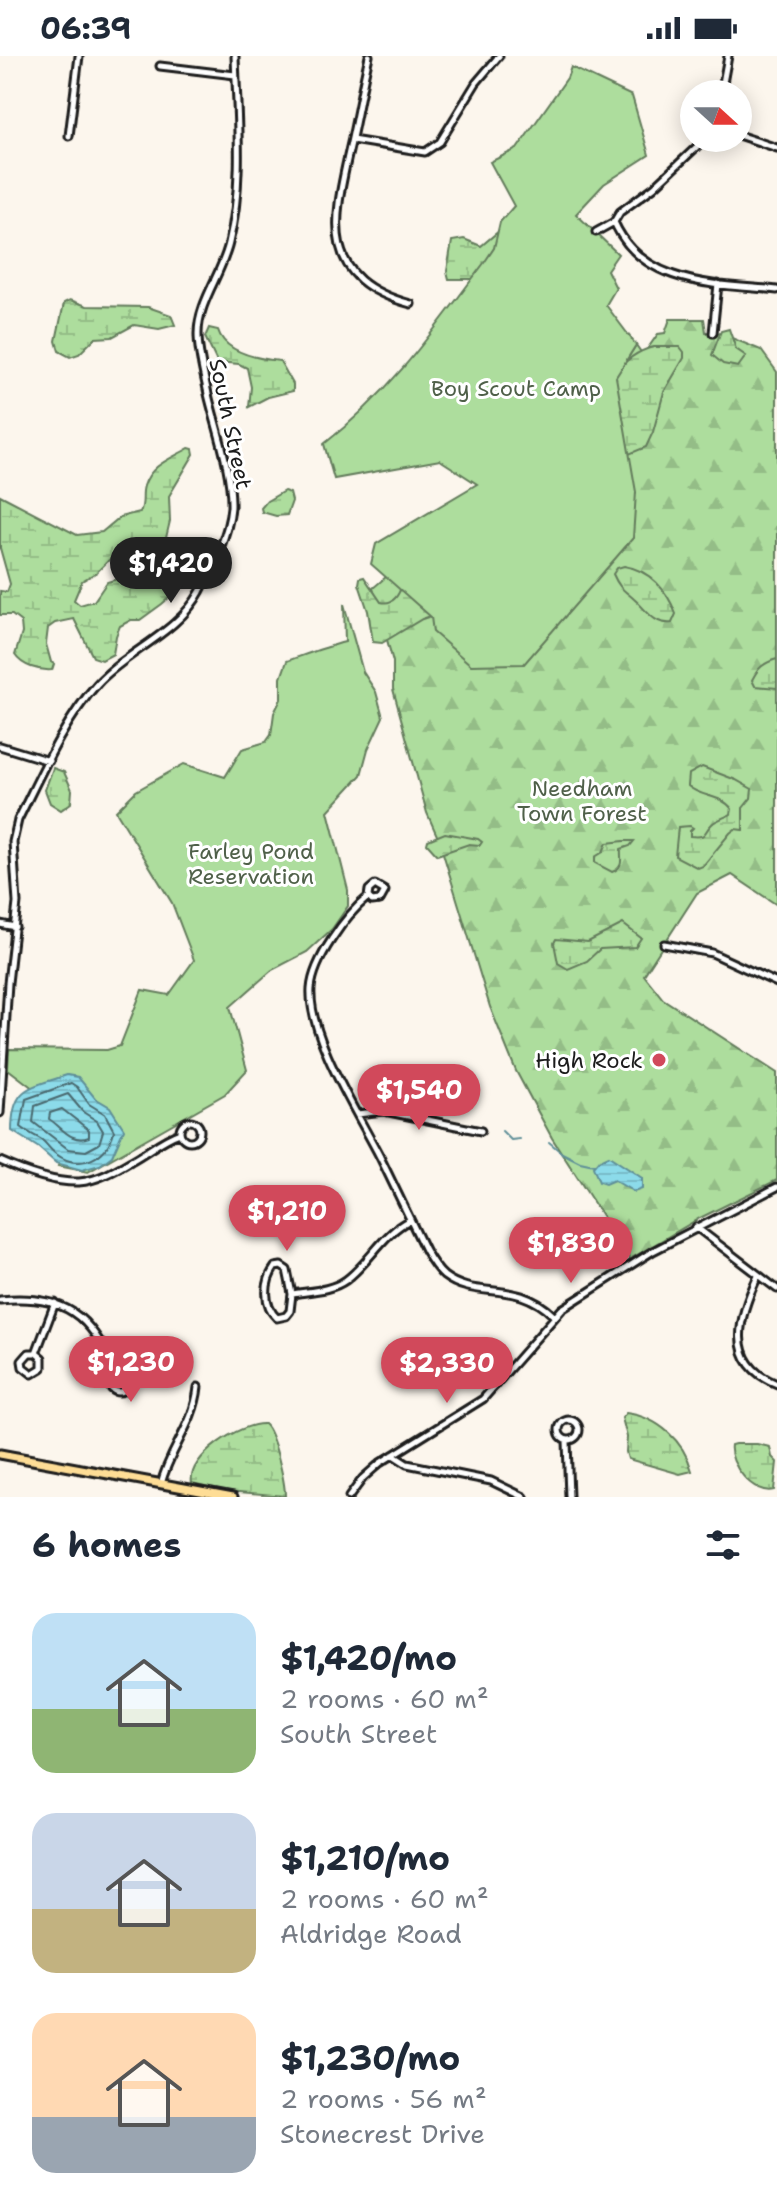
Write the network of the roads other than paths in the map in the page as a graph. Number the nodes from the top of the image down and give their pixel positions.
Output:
1 (79, 56) edge
2 (235, 56) edge
3 (369, 56) edge
4 (499, 56) edge
5 (728, 56) edge
6 (160, 66) dead end
7 (235, 75) junction
8 (724, 80) edge
9 (69, 136) dead end
10 (352, 140) junction
11 (752, 140) edge
12 (777, 148) edge
13 (691, 152) edge
14 (614, 222) junction
15 (596, 232) dead end
16 (718, 284) junction
17 (777, 290) edge
18 (411, 304) dead end
19 (713, 333) dead end
20 (0, 746) edge
21 (49, 761) junction
22 (368, 897) dead end
23 (0, 924) edge
24 (15, 927) junction
25 (664, 944) dead end
26 (777, 983) edge
27 (0, 1113) edge
28 (357, 1114) junction
29 (481, 1131) dead end
30 (180, 1133) junction
31 (0, 1161) edge
32 (777, 1187) edge
33 (410, 1220) junction
34 (696, 1227) junction
35 (758, 1276) junction
36 (777, 1289) edge
37 (292, 1294) junction
38 (0, 1300) edge
39 (55, 1303) junction
40 (554, 1316) junction
41 (36, 1353) junction
42 (115, 1373) junction
43 (777, 1384) edge
44 (198, 1387) dead end
45 (567, 1441) junction
46 (0, 1454) edge
47 (393, 1455) junction
48 (161, 1484) junction
49 (233, 1497) edge
50 (349, 1497) edge
51 (524, 1497) edge
52 (569, 1497) edge

1 - 9 street
2 - 7 street, South Street
3 - 10 street
4 - 10 street
5 - 8 street
6 - 7 street
7 - 21 street, South Street
10 - 18 street
11 - 12 street
13 - 14 street
14 - 15 street
14 - 16 street
16 - 17 street
16 - 19 street
20 - 21 street
21 - 24 street, South Street
22 - 28 street
23 - 24 street
24 - 27 street, South Street
25 - 26 street
28 - 29 street
28 - 33 street
30 - 30 street
30 - 31 street
32 - 34 street
33 - 37 street
33 - 40 street
34 - 35 street
34 - 40 street
35 - 36 street
35 - 43 street
37 - 37 street
38 - 39 street
39 - 41 street
39 - 42 street
40 - 47 street
41 - 41 street
42 - 42 street
44 - 48 street
45 - 45 street
45 - 52 street
46 - 48 main road
47 - 50 street
47 - 51 street
48 - 49 main road

